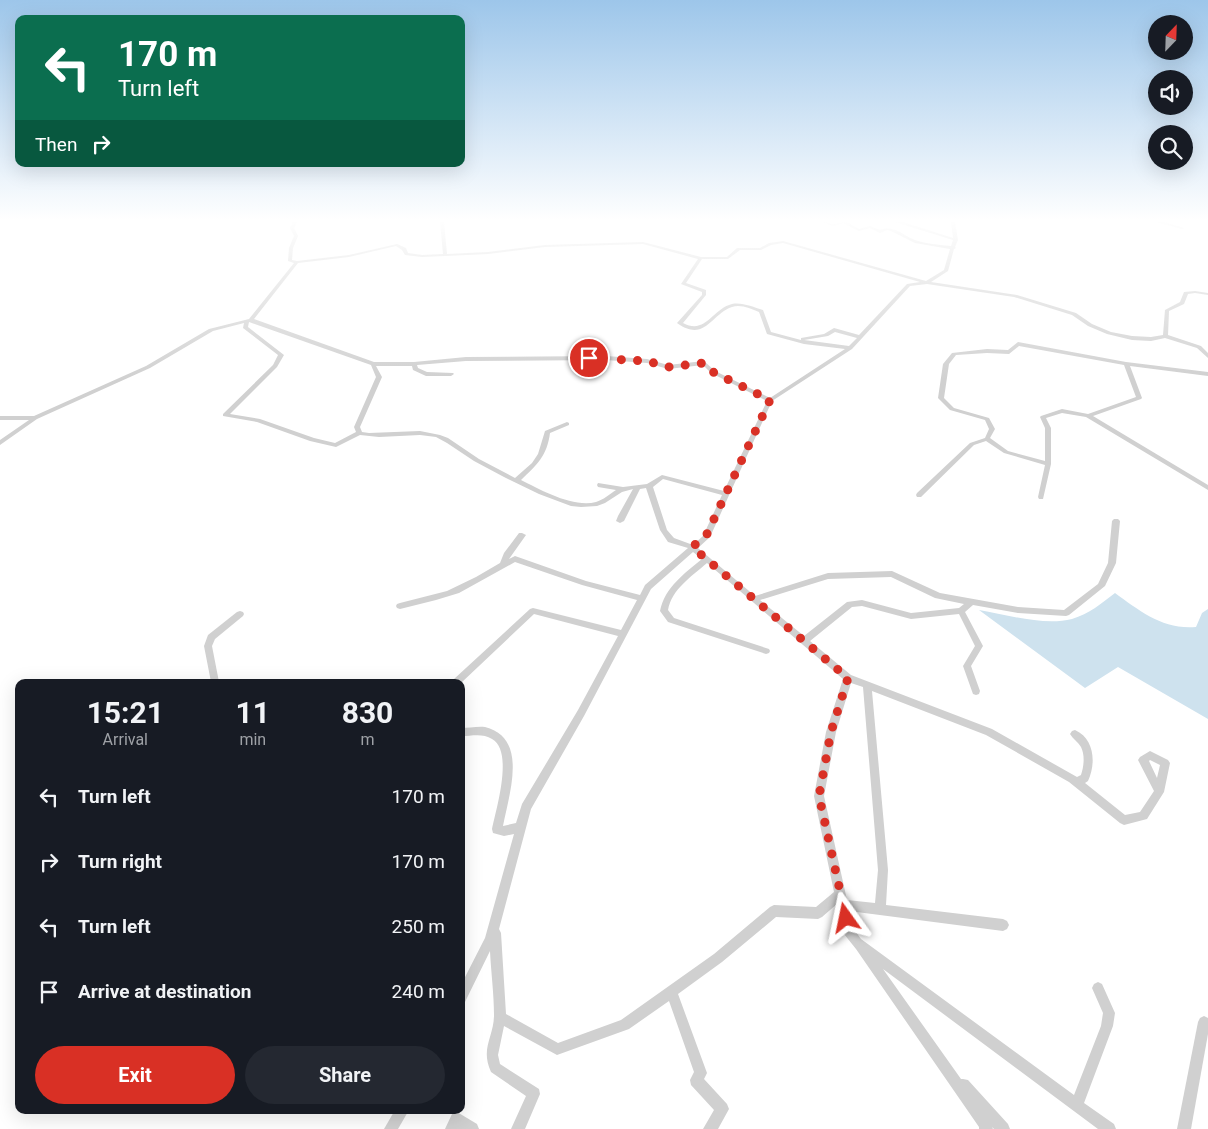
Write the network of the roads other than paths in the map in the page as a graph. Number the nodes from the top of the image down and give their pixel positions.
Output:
1 (287, 275) edge
2 (689, 275) edge
3 (898, 275) edge
4 (940, 275) edge
5 (927, 283) junction
6 (1208, 294) edge
7 (249, 321) junction
8 (1165, 336) junction
9 (860, 337) junction
10 (791, 339) junction
11 (850, 348) junction
12 (1208, 356) edge
13 (373, 364) junction
14 (414, 364) junction
15 (1126, 364) junction
16 (451, 374) dead end
17 (1208, 374) edge
18 (770, 400) junction
19 (1088, 416) junction
20 (0, 418) edge
21 (35, 418) junction
22 (567, 424) dead end
23 (359, 433) junction
24 (987, 440) junction
25 (0, 443) edge
26 (1048, 464) junction
27 (517, 480) junction
28 (600, 485) dead end
29 (649, 486) junction
30 (637, 487) junction
31 (1208, 488) edge
32 (625, 489) junction
33 (726, 494) junction
34 (919, 495) dead end
35 (1041, 497) dead end
36 (620, 521) dead end
37 (1116, 521) dead end
38 (522, 535) dead end
39 (692, 547) junction
40 (707, 559) junction
41 (503, 565) junction
42 (641, 598) junction
43 (754, 598) junction
44 (971, 602) junction
45 (400, 606) dead end
46 (961, 611) junction
47 (240, 614) dead end
48 (623, 634) junction
49 (804, 641) junction
50 (766, 651) dead end
51 (848, 678) junction
52 (215, 679) edge
53 (460, 679) edge
54 (867, 685) junction
55 (976, 691) dead end
56 (465, 731) edge
57 (1075, 734) dead end
58 (1076, 782) junction
59 (1159, 792) dead end
60 (519, 828) junction
61 (841, 899) junction
62 (880, 909) junction
63 (496, 918) junction
64 (1003, 925) dead end
65 (858, 943) junction
66 (1098, 988) dead end
67 (465, 990) edge
68 (671, 991) junction
69 (500, 1017) junction
70 (1208, 1024) edge
71 (941, 1061) junction
72 (1077, 1105) junction
73 (400, 1114) edge
74 (391, 1129) edge
75 (452, 1129) edge
76 (472, 1129) edge
77 (518, 1129) edge
78 (710, 1129) edge
79 (986, 1129) edge
80 (1003, 1129) edge
81 (1109, 1129) edge
82 (1184, 1129) edge

1 - 7 street
2 - 10 street
3 - 5 street
4 - 5 street
5 - 8 street
5 - 9 street
6 - 8 street
7 - 13 street
7 - 21 street
7 - 23 street
8 - 12 street
9 - 10 street
9 - 11 street
10 - 11 street
11 - 18 street
13 - 14 street
13 - 23 street
14 - 16 street
14 - 18 street
15 - 17 street
15 - 19 street
15 - 24 street
18 - 33 street
19 - 26 street
19 - 31 street
20 - 21 street
21 - 25 street
22 - 27 street
23 - 27 street
24 - 26 street
24 - 34 street
26 - 35 street
27 - 32 street
28 - 32 street
29 - 30 street
29 - 33 street
29 - 39 street
30 - 32 street
30 - 36 street
33 - 39 street
37 - 44 street
38 - 41 street
39 - 40 street
39 - 42 street
40 - 43 street
40 - 50 street
41 - 42 street
41 - 45 street
42 - 48 street
43 - 44 street
43 - 49 street
44 - 46 street
46 - 49 street
46 - 55 street
47 - 52 street
48 - 53 street
48 - 60 street
49 - 51 street
51 - 54 street
51 - 61 street
54 - 58 street
54 - 62 street
56 - 60 street
57 - 58 street
58 - 59 street
60 - 63 street
61 - 62 street
61 - 65 street
61 - 68 street
62 - 64 street
63 - 67 street
63 - 69 street
65 - 71 street
65 - 72 street
66 - 72 street
68 - 69 street
68 - 78 street
69 - 77 street
70 - 82 street
71 - 79 street
71 - 80 street
72 - 81 street
73 - 74 street
75 - 76 street

